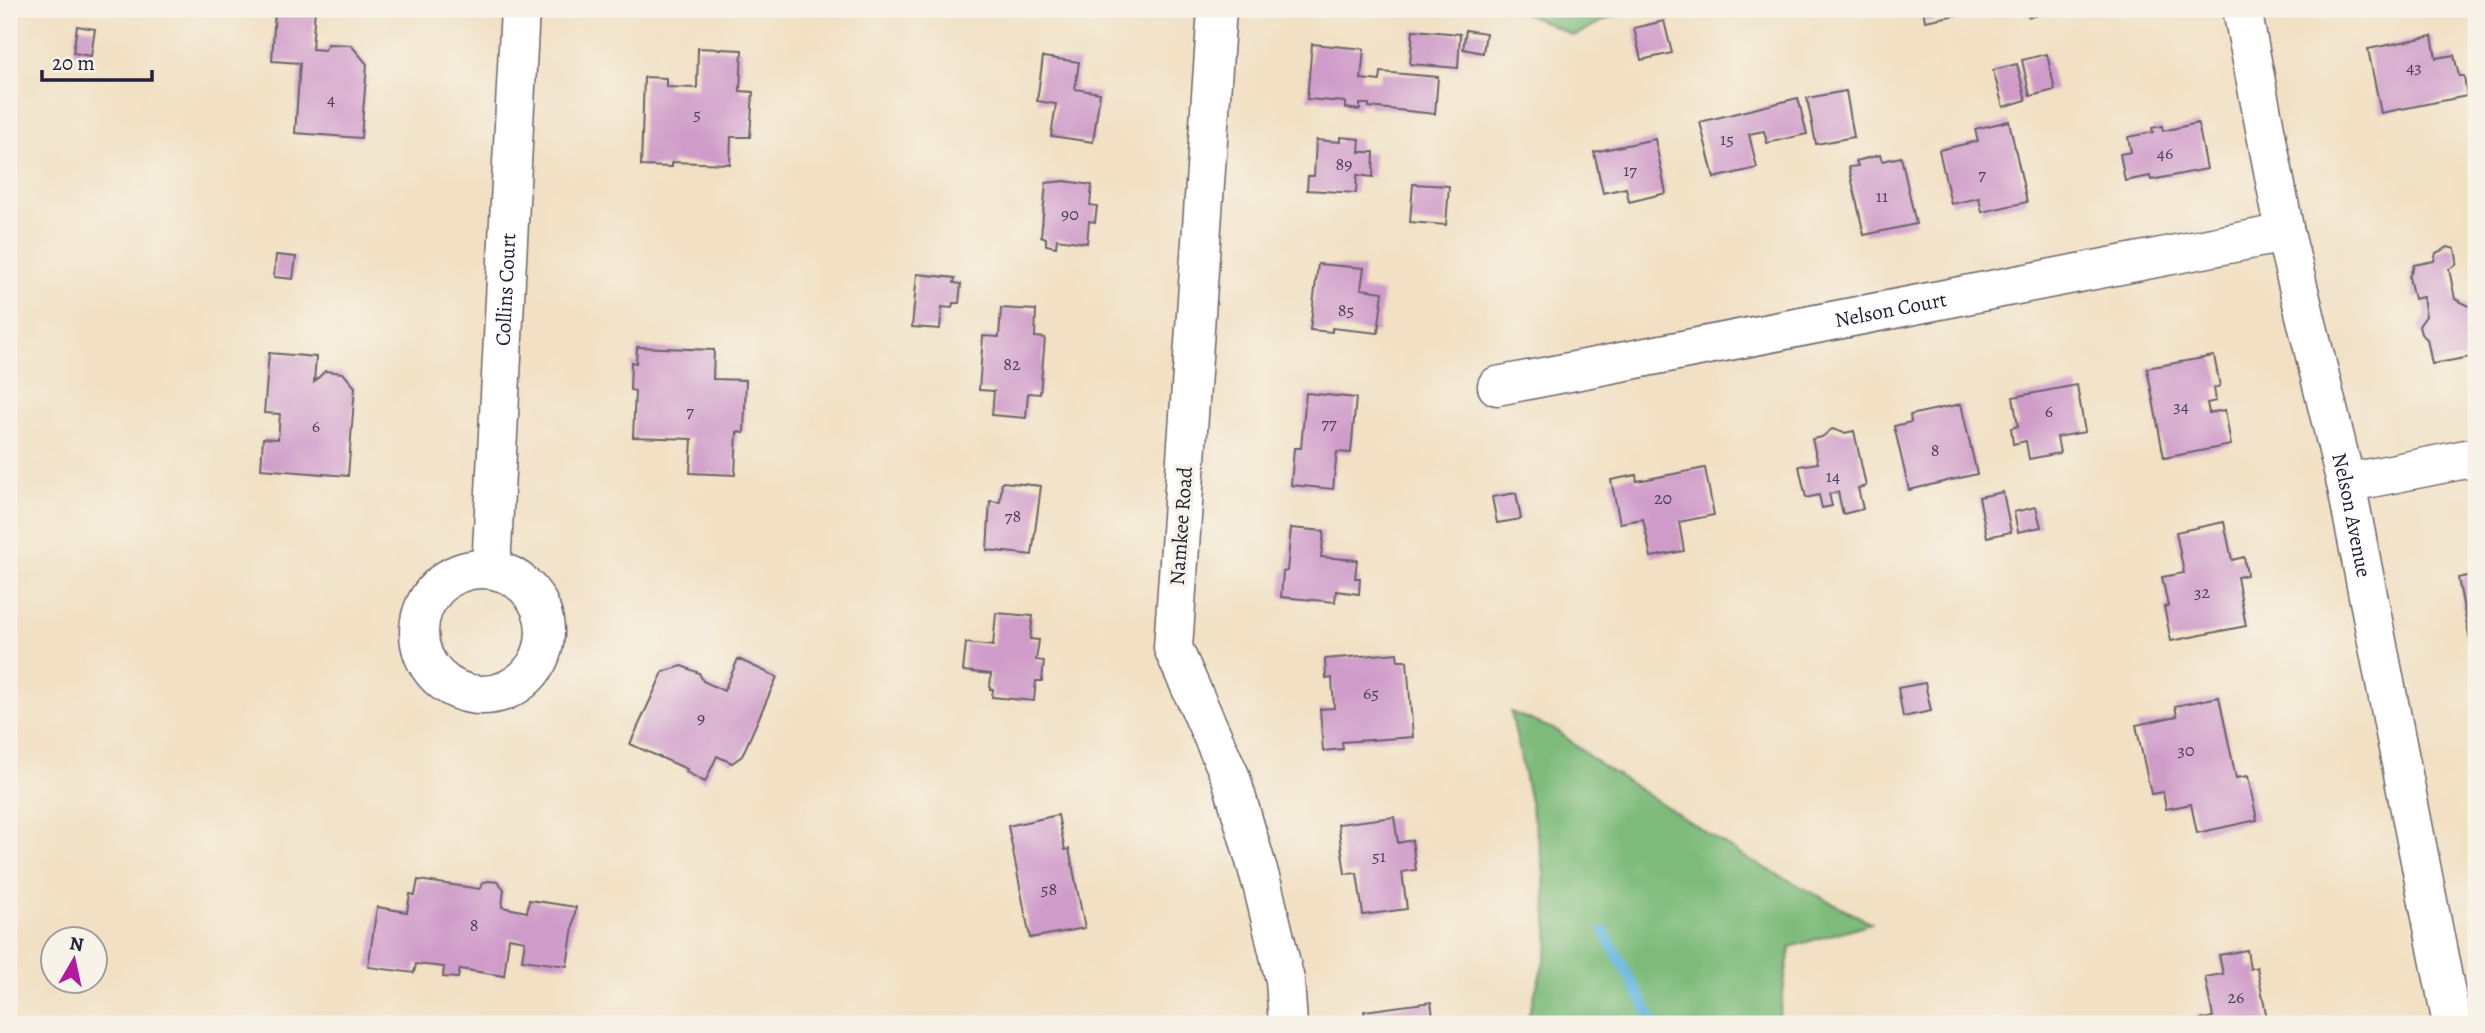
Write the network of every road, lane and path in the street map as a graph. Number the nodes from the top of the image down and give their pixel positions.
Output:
1 (520, 9) edge
2 (1217, 9) edge
3 (2242, 9) edge
4 (2285, 233) junction
5 (1497, 386) dead end
6 (2476, 457) edge
7 (2346, 483) junction
8 (491, 569) dead end
9 (1288, 1024) edge
10 (2452, 1024) edge

1 - 8 street, Collins Court
2 - 9 street, Namkee Road
3 - 4 street, Nelson Avenue
4 - 5 street, Nelson Court
4 - 7 street, Nelson Avenue
6 - 7 street
7 - 10 street, Nelson Avenue

